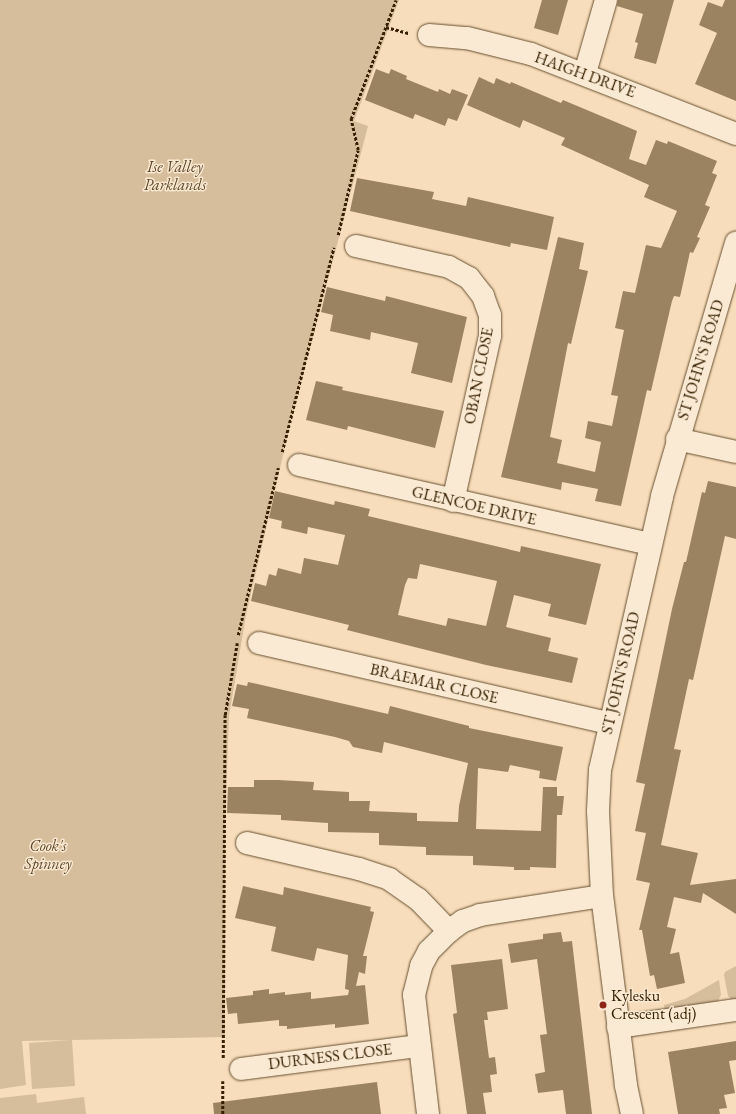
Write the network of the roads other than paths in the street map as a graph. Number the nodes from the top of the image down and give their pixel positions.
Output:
1 (606, 0) edge
2 (429, 34) dead end
3 (585, 73) junction
4 (736, 134) edge
5 (736, 243) edge
6 (356, 246) dead end
7 (677, 439) junction
8 (736, 452) edge
9 (286, 462) road end
10 (453, 501) junction
11 (650, 544) junction
12 (259, 643) dead end
13 (609, 723) junction
14 (247, 843) dead end
15 (602, 896) junction
16 (449, 930) junction
17 (736, 1010) edge
18 (618, 1027) junction
19 (418, 1046) junction
20 (229, 1069) road end
21 (428, 1114) edge
22 (632, 1114) edge

1 - 3 street
2 - 3 street, HAIGH DRIVE
3 - 4 street, HAIGH DRIVE
5 - 7 street, ST JOHN'S ROAD
6 - 10 street, OBAN CLOSE
7 - 8 street
7 - 11 street, ST JOHN'S ROAD
9 - 10 street, GLENCOE DRIVE
10 - 11 street, GLENCOE DRIVE
11 - 13 street, ST JOHN'S ROAD
12 - 13 street, BRAEMAR CLOSE
13 - 15 street, ST JOHN'S ROAD
14 - 16 street
15 - 16 street
15 - 18 street, ST JOHN'S ROAD
16 - 19 street
17 - 18 street
18 - 22 street, ST JOHN'S ROAD
19 - 20 street, DURNESS CLOSE
19 - 21 street

